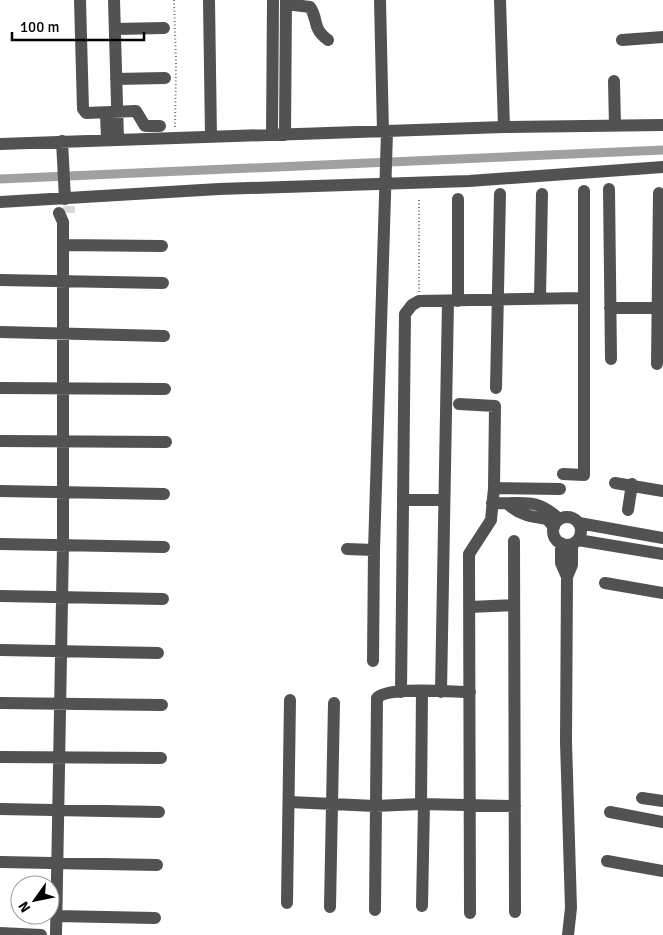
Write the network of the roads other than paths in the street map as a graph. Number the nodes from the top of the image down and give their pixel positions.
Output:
1 (80, 0) edge
2 (114, 0) edge
3 (209, 0) edge
4 (273, 0) edge
5 (380, 0) edge
6 (500, 0) edge
7 (286, 2) edge
8 (164, 28) dead end
9 (115, 29) junction
10 (663, 37) edge
11 (328, 40) dead end
12 (622, 40) dead end
13 (165, 78) dead end
14 (116, 79) junction
15 (614, 81) dead end
16 (112, 112) junction
17 (663, 125) edge
18 (160, 126) dead end
19 (615, 126) junction
20 (504, 127) junction
21 (285, 134) junction
22 (386, 134) junction
23 (272, 135) junction
24 (211, 137) junction
25 (112, 140) junction
26 (62, 141) junction
27 (0, 144) edge
28 (663, 167) edge
29 (386, 180) junction
30 (609, 189) dead end
31 (584, 191) dead end
32 (659, 193) dead end
33 (500, 194) dead end
34 (542, 194) dead end
35 (458, 199) dead end
36 (0, 202) edge
37 (64, 206) junction
38 (63, 245) junction
39 (162, 246) dead end
40 (0, 280) edge
41 (64, 281) junction
42 (163, 283) dead end
43 (583, 298) junction
44 (540, 299) junction
45 (498, 300) junction
46 (453, 301) junction
47 (610, 308) junction
48 (660, 308) edge
49 (0, 332) edge
50 (65, 334) junction
51 (164, 336) dead end
52 (611, 359) dead end
53 (657, 364) dead end
54 (0, 388) edge
55 (496, 388) dead end
56 (63, 389) junction
57 (165, 389) dead end
58 (458, 404) dead end
59 (0, 441) edge
60 (63, 442) junction
61 (166, 442) dead end
62 (562, 474) dead end
63 (615, 483) dead end
64 (632, 484) junction
65 (494, 488) junction
66 (560, 489) dead end
67 (0, 491) edge
68 (62, 491) junction
69 (663, 491) edge
70 (164, 494) dead end
71 (402, 500) junction
72 (444, 500) junction
73 (492, 503) junction
74 (628, 510) dead end
75 (556, 523) junction
76 (579, 523) junction
77 (663, 538) edge
78 (514, 542) dead end
79 (570, 543) junction
80 (0, 544) edge
81 (63, 544) junction
82 (164, 547) dead end
83 (347, 550) dead end
84 (374, 550) junction
85 (663, 554) edge
86 (605, 584) dead end
87 (663, 593) edge
88 (0, 596) edge
89 (61, 598) junction
90 (163, 599) dead end
91 (514, 605) junction
92 (469, 607) junction
93 (0, 650) edge
94 (61, 650) junction
95 (158, 653) dead end
96 (373, 661) dead end
97 (400, 692) junction
98 (422, 692) junction
99 (441, 692) junction
100 (470, 692) junction
101 (290, 700) dead end
102 (0, 703) edge
103 (59, 703) junction
104 (334, 703) dead end
105 (162, 705) dead end
106 (0, 757) edge
107 (58, 758) junction
108 (161, 758) dead end
109 (642, 798) dead end
110 (663, 801) edge
111 (290, 802) junction
112 (332, 803) junction
113 (422, 804) junction
114 (469, 805) junction
115 (375, 806) junction
116 (515, 806) junction
117 (0, 809) edge
118 (58, 809) junction
119 (159, 812) dead end
120 (610, 812) dead end
121 (663, 822) edge
122 (607, 861) dead end
123 (0, 862) edge
124 (56, 864) junction
125 (157, 865) dead end
126 (663, 871) edge
127 (56, 875) edge
128 (287, 903) dead end
129 (422, 906) dead end
130 (330, 907) dead end
131 (375, 910) dead end
132 (515, 912) dead end
133 (470, 913) dead end
134 (60, 916) edge
135 (155, 918) dead end
136 (0, 933) edge
137 (40, 935) edge
138 (568, 935) edge

1 - 16 street
2 - 9 street
3 - 24 street
4 - 23 street
5 - 22 street
6 - 20 street
7 - 11 street
7 - 21 street
8 - 9 street
9 - 14 street
10 - 12 street
13 - 14 street
14 - 16 street
15 - 19 street
16 - 18 street
16 - 25 street
17 - 19 street
19 - 20 street
20 - 22 street
21 - 22 street
21 - 23 street
22 - 29 street
23 - 24 street
24 - 25 street
25 - 26 street
26 - 27 street
26 - 37 street
28 - 29 street
29 - 37 street
29 - 84 street
30 - 47 street
31 - 43 street
32 - 48 street
33 - 45 street
34 - 44 street
35 - 46 street
36 - 37 street
37 - 38 street
38 - 39 street
38 - 41 street
40 - 41 street
41 - 42 street
41 - 50 street
43 - 44 street
43 - 62 street
44 - 45 street
45 - 46 street
45 - 55 street
46 - 71 street
46 - 72 street
47 - 48 street
47 - 52 street
48 - 53 street
49 - 50 street
50 - 51 street
50 - 56 street
54 - 56 street
56 - 57 street
56 - 60 street
58 - 65 street
59 - 60 street
60 - 61 street
60 - 68 street
63 - 64 street
64 - 69 street
64 - 74 street
65 - 66 street
65 - 73 street
67 - 68 street
68 - 70 street
68 - 81 street
71 - 72 street
71 - 97 street
72 - 99 street
73 - 75 street
73 - 92 street
75 - 76 street
75 - 79 street
76 - 77 street
76 - 79 street
78 - 91 street
79 - 85 street
79 - 138 street
80 - 81 street
81 - 82 street
81 - 89 street
83 - 84 street
84 - 96 street
86 - 87 street
88 - 89 street
89 - 90 street
89 - 94 street
91 - 92 street
91 - 116 street
92 - 100 street
93 - 94 street
94 - 95 street
94 - 103 street
97 - 98 street
97 - 115 street
98 - 99 street
98 - 113 street
99 - 100 street
100 - 114 street
101 - 111 street
102 - 103 street
103 - 105 street
103 - 107 street
104 - 112 street
106 - 107 street
107 - 108 street
107 - 118 street
109 - 110 street
111 - 112 street
111 - 128 street
112 - 115 street
112 - 130 street
113 - 114 street
113 - 115 street
113 - 129 street
114 - 116 street
114 - 133 street
115 - 131 street
116 - 132 street
117 - 118 street
118 - 119 street
118 - 124 street
120 - 121 street
122 - 126 street
123 - 124 street
124 - 125 street
124 - 127 street
134 - 135 street
136 - 137 street

